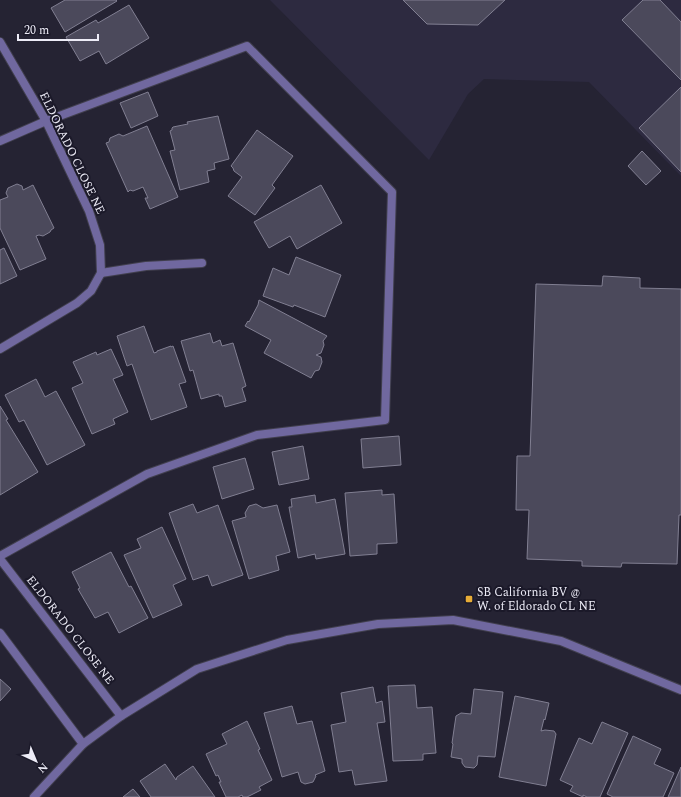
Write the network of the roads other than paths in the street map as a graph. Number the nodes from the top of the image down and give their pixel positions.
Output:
1 (0, 42) edge
2 (46, 121) junction
3 (0, 141) edge
4 (202, 263) dead end
5 (101, 273) junction
6 (0, 349) edge
7 (0, 558) edge
8 (0, 633) edge
9 (681, 690) edge
10 (121, 716) junction
11 (84, 744) junction
12 (34, 797) edge

1 - 2 street, ELDORADO CLOSE NE
2 - 3 street
2 - 5 street, ELDORADO CLOSE NE
2 - 7 street
4 - 5 street
5 - 6 street
7 - 10 street, ELDORADO CLOSE NE
8 - 11 street
9 - 10 street
10 - 11 street
11 - 12 street

